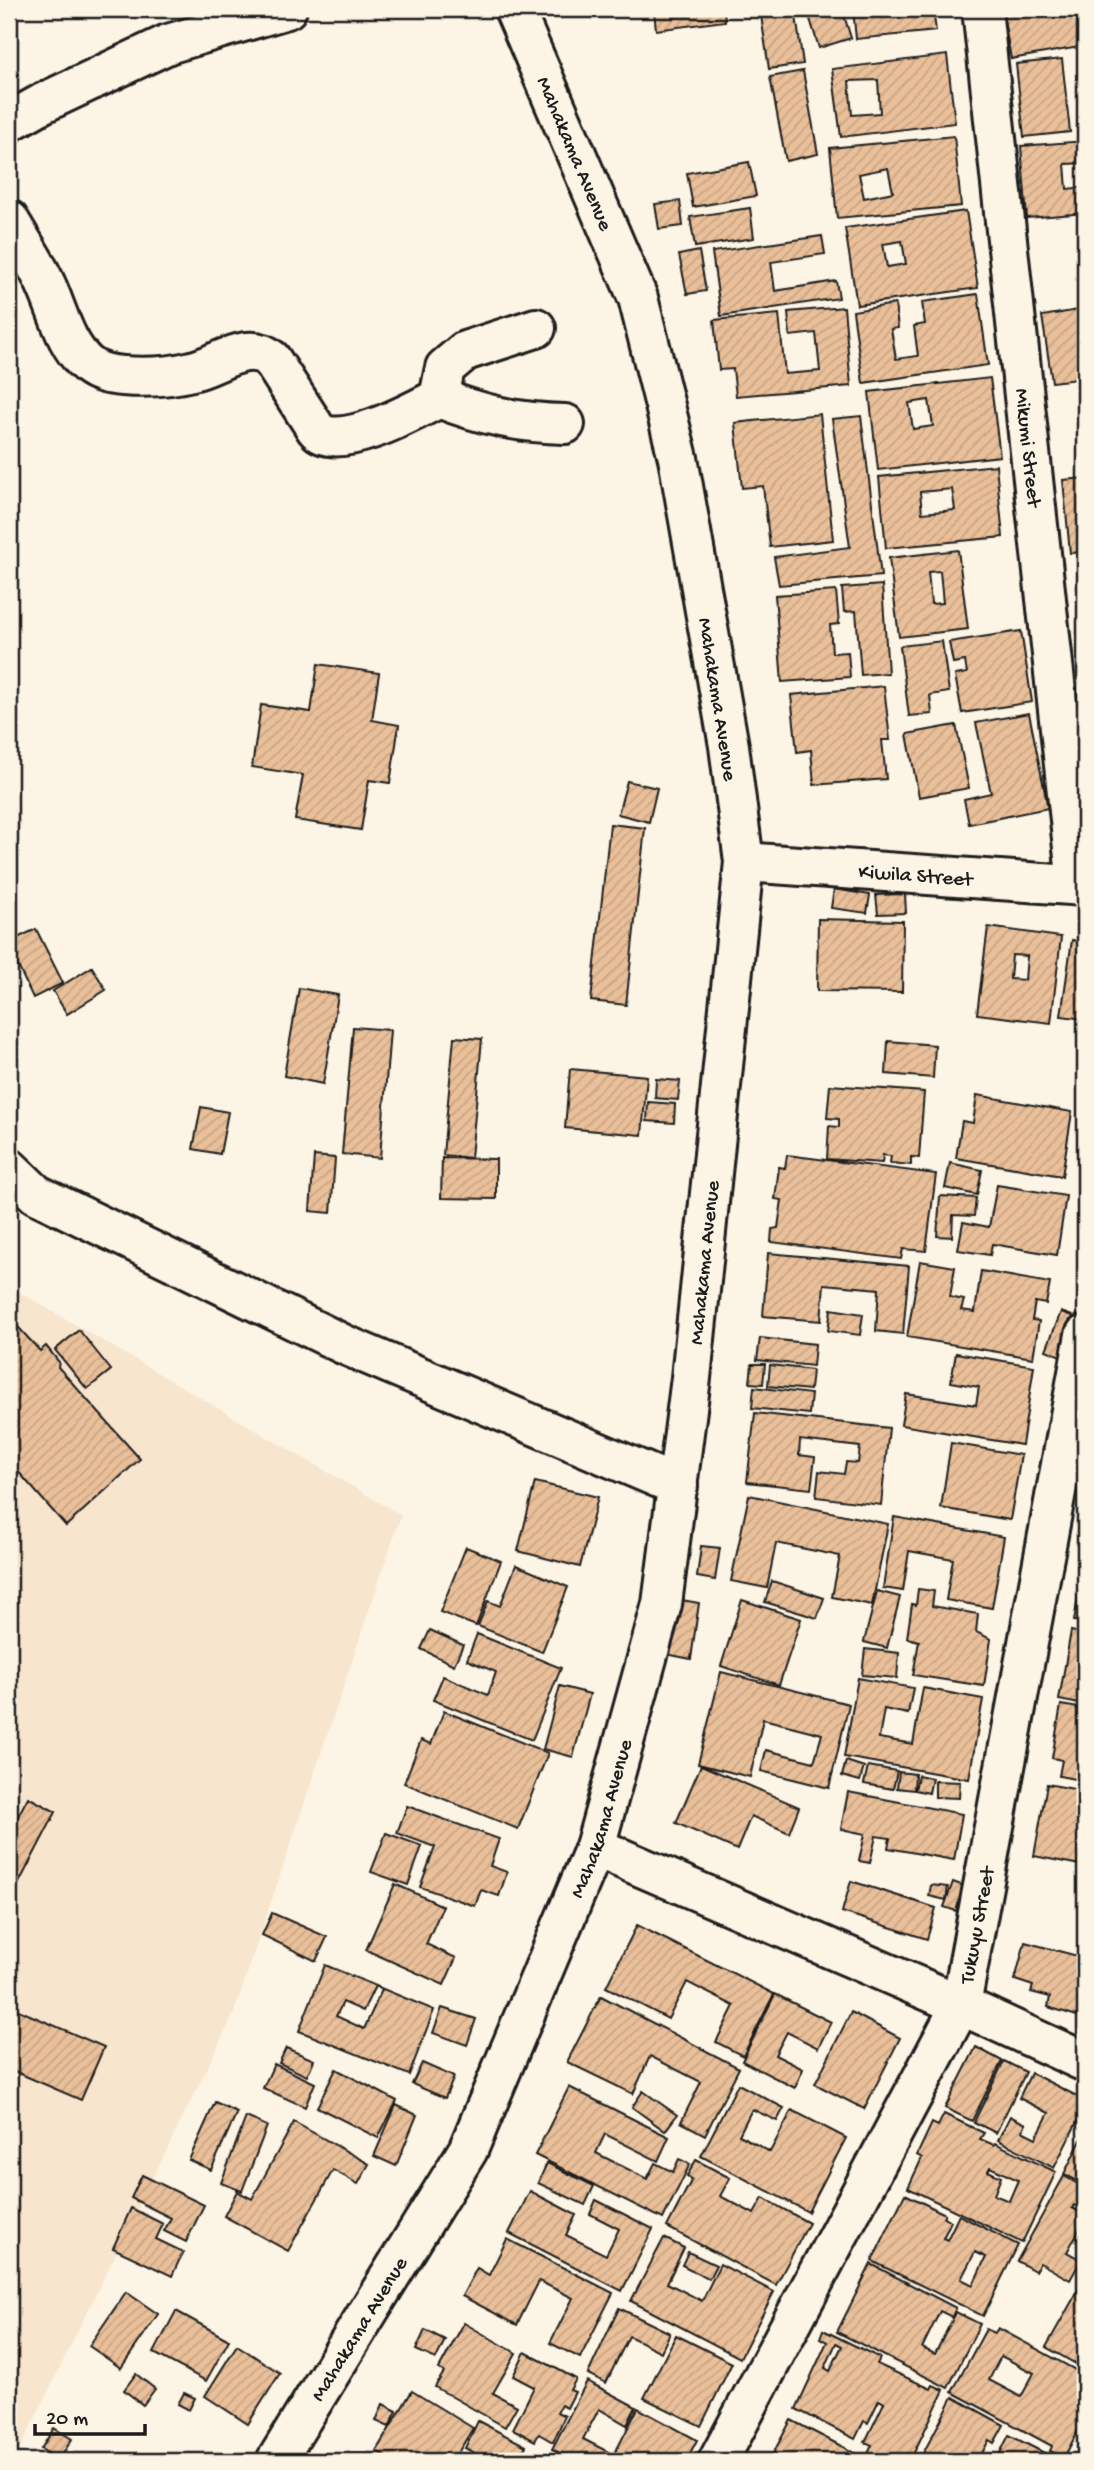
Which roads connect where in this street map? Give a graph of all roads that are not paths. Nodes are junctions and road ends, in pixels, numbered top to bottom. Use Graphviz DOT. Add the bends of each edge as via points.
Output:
graph roads {
  1 [pos="286,9"];
  2 [pos="514,9"];
  3 [pos="982,9"];
  4 [pos="9,122"];
  5 [pos="9,220"];
  6 [pos="536,328"];
  7 [pos="439,398"];
  8 [pos="565,424"];
  9 [pos="744,862"];
  10 [pos="1081,885"];
  11 [pos="9,1168"];
  12 [pos="1085,1335"];
  13 [pos="678,1486"];
  14 [pos="596,1847"];
  15 [pos="961,2005"];
  16 [pos="1085,2062"];
  17 [pos="276,2461"];
  18 [pos="718,2461"];
  1 -- 4 [label="street" via="168,44"];
  2 -- 9 [label="street, Mahakama Avenue" via="638,298 680,472 729,746"];
  3 -- 10 [label="street, Mikumi Street"];
  5 -- 7 [label="street" via="47,285 71,342 99,372 150,378 194,371 233,355 263,352 326,437 397,420"];
  6 -- 7 [label="street" via="465,351 445,368"];
  7 -- 8 [label="street" via="476,413 527,423"];
  9 -- 10 [label="street, Kiwila Street"];
  9 -- 13 [label="street, Mahakama Avenue"];
  11 -- 13 [label="street" via="36,1194 345,1345"];
  12 -- 15 [label="street, Tukuyu Street"];
  13 -- 14 [label="street, Mahakama Avenue" via="662,1604"];
  14 -- 15 [label="street"];
  14 -- 17 [label="street, Mahakama Avenue" via="468,2150"];
  15 -- 16 [label="street"];
  15 -- 18 [label="street, Tukuyu Street"];
}
